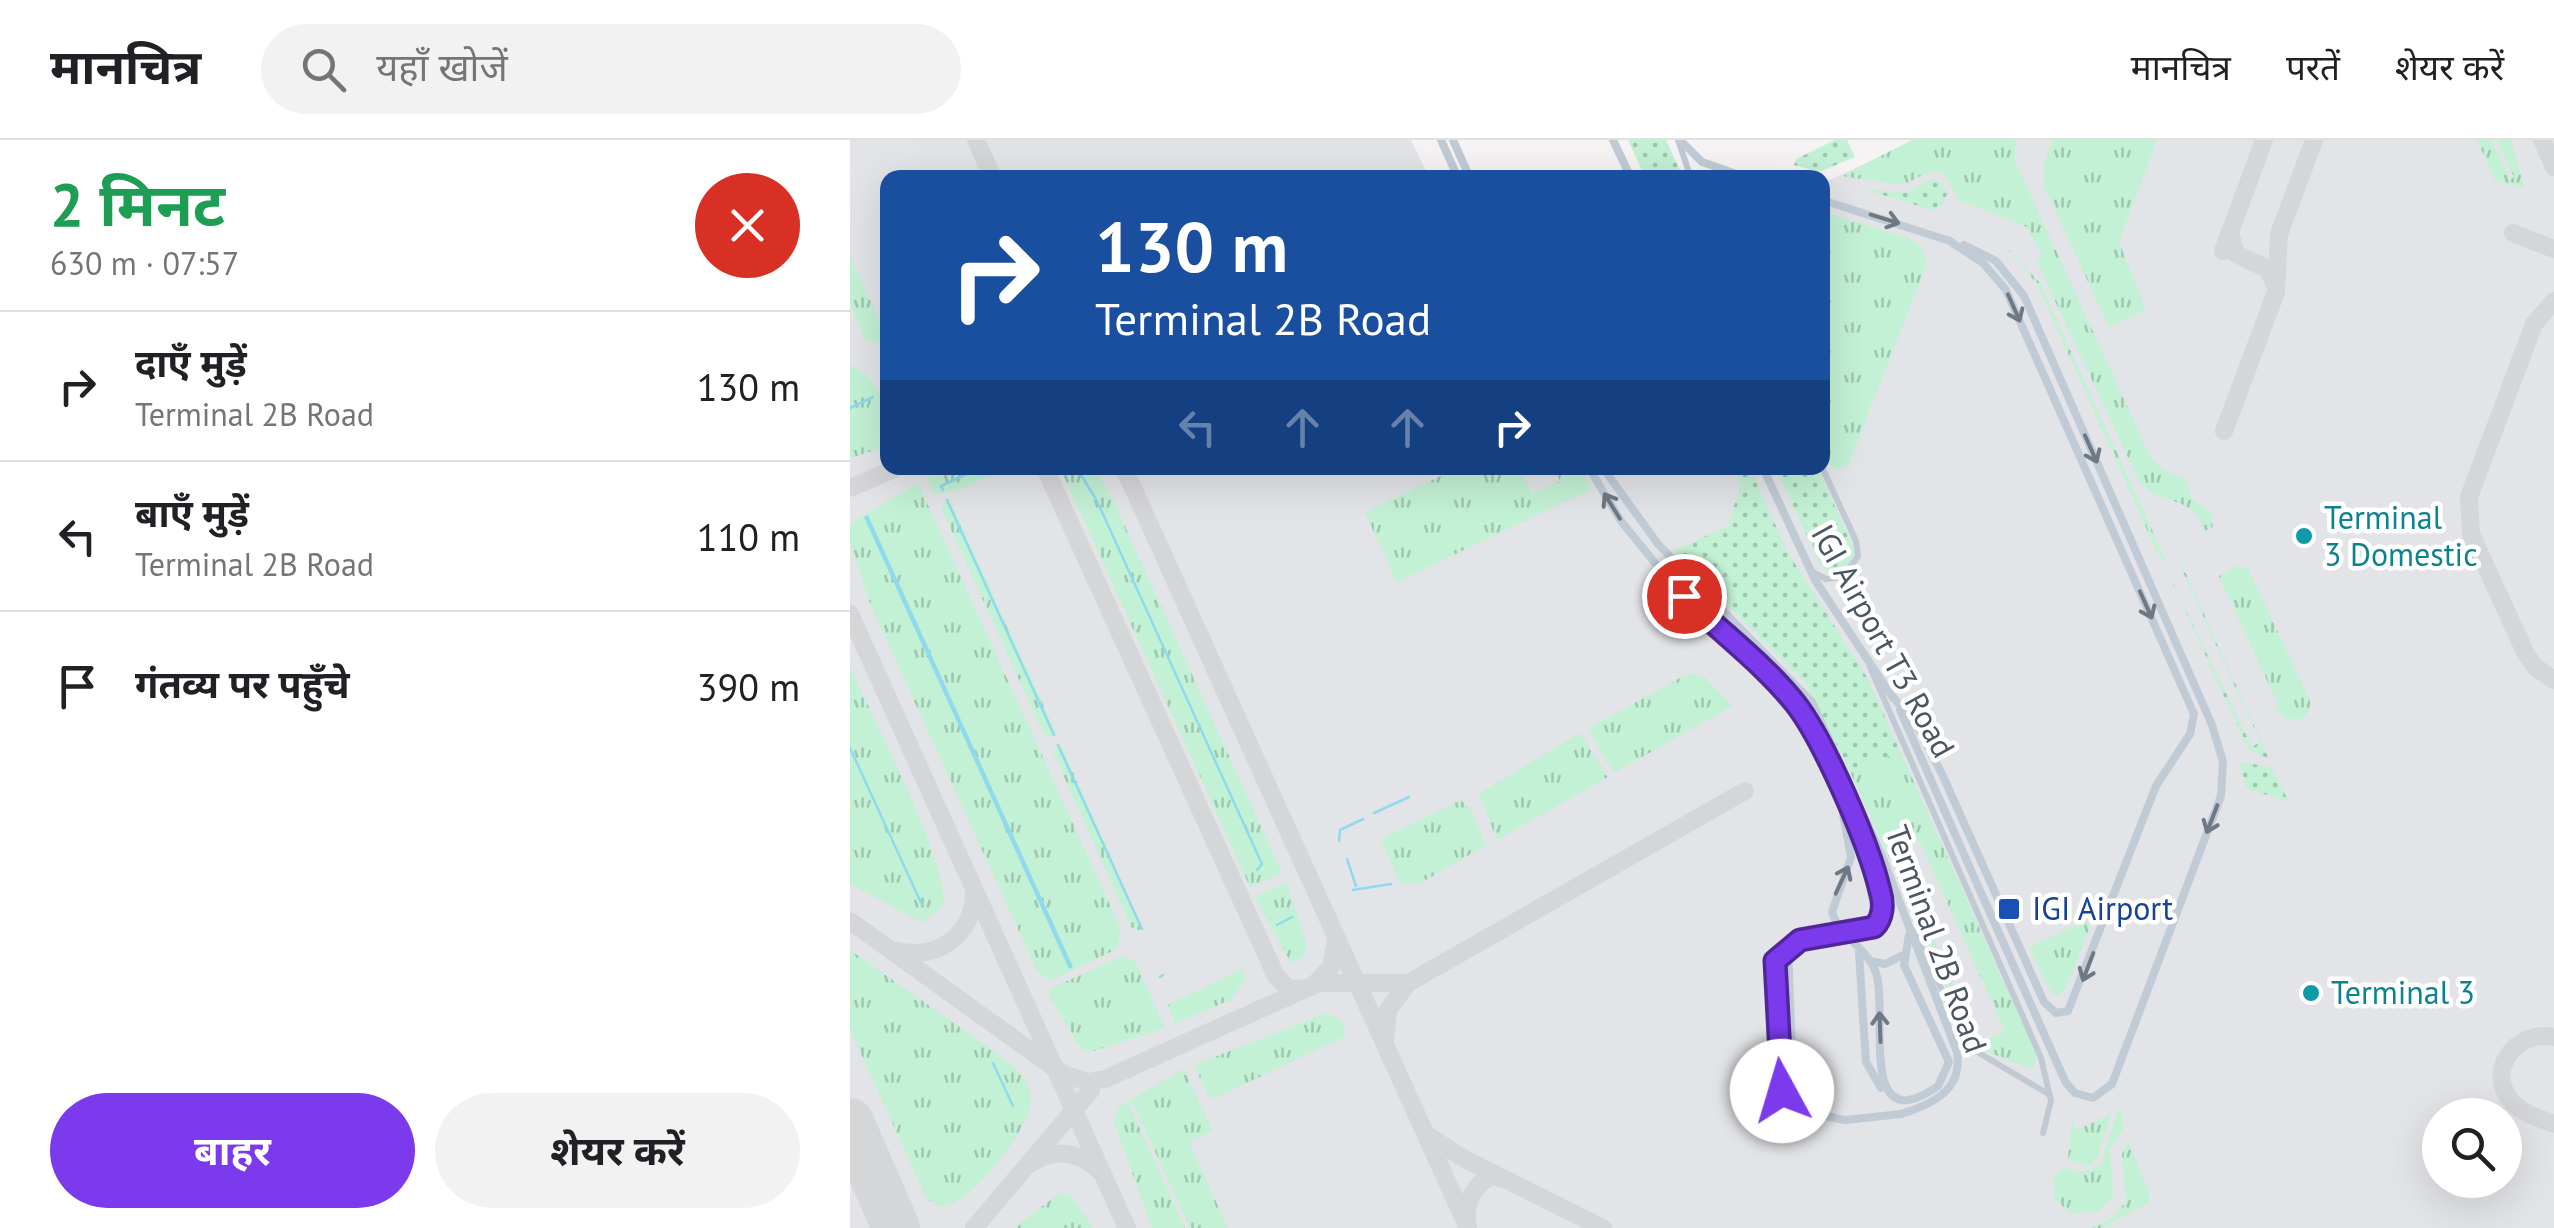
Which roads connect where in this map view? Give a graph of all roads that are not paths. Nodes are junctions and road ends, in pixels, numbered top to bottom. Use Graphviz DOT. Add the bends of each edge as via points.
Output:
graph roads {
  1 [pos="1441,140"];
  2 [pos="1453,140"];
  3 [pos="1613,140"];
  4 [pos="1679,140"];
  5 [pos="1454,170"];
  6 [pos="1466,170"];
  7 [pos="1626,170"];
  8 [pos="1688,170"];
  9 [pos="1725,170"];
  10 [pos="1830,203"];
  11 [pos="1948,240"];
  12 [pos="1593,475"];
  13 [pos="1608,475"];
  14 [pos="1766,475"];
  15 [pos="1826,475"];
  16 [pos="1807,564"];
  17 [pos="1691,580"];
  18 [pos="1684,596"];
  19 [pos="1868,662"];
  20 [pos="1893,697"];
  21 [pos="1838,787"];
  22 [pos="1909,922"];
  23 [pos="1791,945"];
  24 [pos="1855,947"];
  25 [pos="1905,951"];
  26 [pos="1870,960"];
  27 [pos="2041,1058"];
  28 [pos="2028,1078"];
  29 [pos="2050,1096"];
  30 [pos="1892,1098"];
  31 [pos="1815,1114"];
  32 [pos="2043,1133"];
  1 -- 5 [label="main road"];
  2 -- 6 [label="main road"];
  3 -- 7 [label="main road"];
  4 -- 8 [label="street"];
  4 -- 9 [label="main road" via="1702,162"];
  10 -- 11 [label="main road, one-way"];
  11 -- 20 [label="main road, one-way" via="1982,262 2006,290 2194,714 2190,734 2160,776 2068,1011 2056,1013 2044,1002 1936,761"];
  11 -- 20 [label="main road, IGI Airport T3 Road, one-way, bridge" via="1988,255 2009,274 2224,762 2221,796 2103,1095 2087,1098 2066,1083"];
  18 -- 12 [label="main road, Terminal 2B Road, one-way" via="1621,521"];
  13 -- 17 [label="main road, Terminal 2B Road"];
  14 -- 16 [label="main road, IGI Airport T3 Road"];
  15 -- 16 [label="street" via="1858,556 1850,572 1835,580"];
  16 -- 19 [label="main road, IGI Airport T3 Road"];
  17 -- 18 [label="main road" via="1693,588"];
  17 -- 22 [label="main road, Terminal 2B Road" via="1812,702"];
  18 -- 21 [label="main road, Terminal 2B Road" via="1792,699"];
  19 -- 20 [label="main road, IGI Airport T3 Road"];
  19 -- 27 [label="street"];
  21 -- 23 [label="main road, Terminal 2B Road, bridge" via="1882,902 1881,919 1874,927"];
  24 -- 21 [label="main road, one-way" via="1832,912 1851,857"];
  22 -- 25 [label="main road"];
  22 -- 28 [label="street" via="1968,1047"];
  22 -- 31 [label="main road, Terminal 2B Road, bridge" via="1959,1064 1955,1082 1945,1094 1901,1114 1864,1120"];
  23 -- 31 [label="main road, bridge" via="1793,1080 1802,1104"];
  23 -- 31 [label="main road, bridge" via="1774,965 1779,1080 1789,1099"];
  24 -- 26 [label="main road"];
  24 -- 30 [label="main road" via="1862,961 1867,1068"];
  25 -- 26 [label="main road" via="1892,962"];
  25 -- 30 [label="main road" via="1906,970 1949,1068 1934,1090 1909,1100"];
  30 -- 26 [label="main road, one-way" via="1882,1082 1878,980"];
  27 -- 28 [label="street" via="2039,1073"];
  27 -- 29 [label="street"];
  28 -- 29 [label="street"];
  29 -- 32 [label="street"];
}
